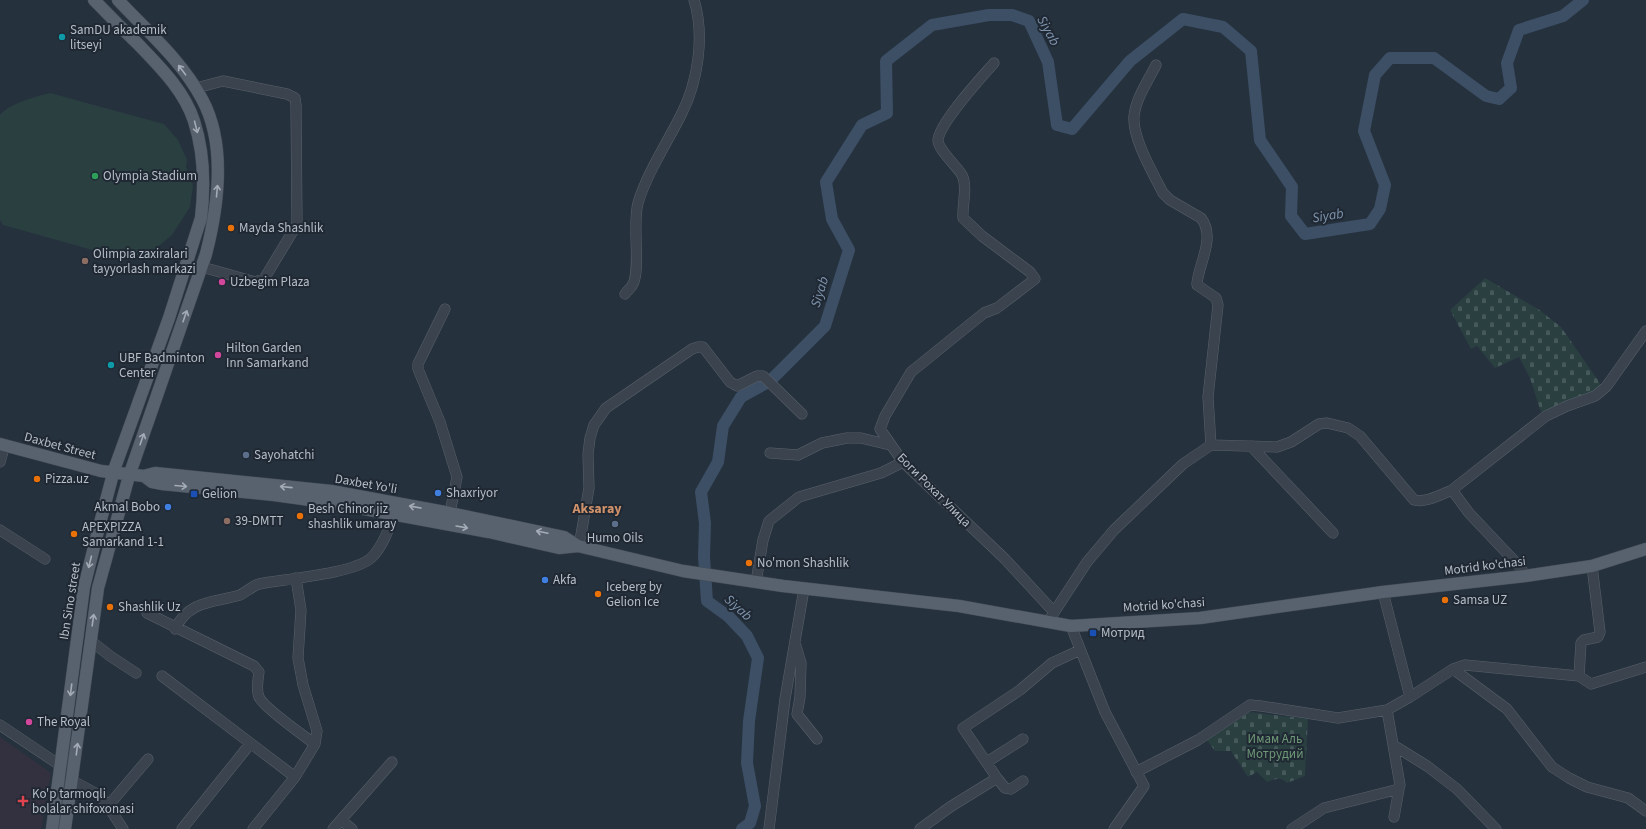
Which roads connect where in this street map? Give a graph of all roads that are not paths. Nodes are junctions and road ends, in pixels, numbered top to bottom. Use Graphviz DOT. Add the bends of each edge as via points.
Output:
graph roads {
  1 [pos="94,0"];
  2 [pos="118,0"];
  3 [pos="694,0"];
  4 [pos="994,63"];
  5 [pos="1156,65"];
  6 [pos="196,88"];
  7 [pos="202,267"];
  8 [pos="625,294"];
  9 [pos="445,309"];
  10 [pos="1646,331"];
  11 [pos="802,414"];
  12 [pos="890,444"];
  13 [pos="2,445"];
  14 [pos="1211,445"];
  15 [pos="1251,446"];
  16 [pos="770,453"];
  17 [pos="0,462"];
  18 [pos="904,462"];
  19 [pos="113,474"];
  20 [pos="129,476"];
  21 [pos="144,476"];
  22 [pos="1452,490"];
  23 [pos="450,513"];
  24 [pos="394,515"];
  25 [pos="0,530"];
  26 [pos="1333,533"];
  27 [pos="578,546"];
  28 [pos="1646,549"];
  29 [pos="45,559"];
  30 [pos="1592,566"];
  31 [pos="683,571"];
  32 [pos="1525,576"];
  33 [pos="296,578"];
  34 [pos="756,582"];
  35 [pos="804,589"];
  36 [pos="1383,592"];
  37 [pos="147,613"];
  38 [pos="1051,617"];
  39 [pos="1071,626"];
  40 [pos="175,628"];
  41 [pos="91,641"];
  42 [pos="794,642"];
  43 [pos="1080,650"];
  44 [pos="1646,667"];
  45 [pos="1453,669"];
  46 [pos="136,674"];
  47 [pos="162,676"];
  48 [pos="1579,676"];
  49 [pos="1410,697"];
  50 [pos="1387,710"];
  51 [pos="0,725"];
  52 [pos="817,739"];
  53 [pos="1023,739"];
  54 [pos="250,744"];
  55 [pos="315,744"];
  56 [pos="1393,745"];
  57 [pos="148,759"];
  58 [pos="392,762"];
  59 [pos="987,762"];
  60 [pos="61,766"];
  61 [pos="1136,772"];
  62 [pos="295,777"];
  63 [pos="997,778"];
  64 [pos="71,780"];
  65 [pos="1023,781"];
  66 [pos="1399,789"];
  67 [pos="108,806"];
  68 [pos="1646,811"];
  69 [pos="1394,817"];
  70 [pos="341,820"];
  71 [pos="52,829"];
  72 [pos="65,829"];
  73 [pos="123,829"];
  74 [pos="182,829"];
  75 [pos="253,829"];
  76 [pos="334,829"];
  77 [pos="352,829"];
  78 [pos="769,829"];
  79 [pos="920,829"];
  80 [pos="1114,829"];
  81 [pos="1292,829"];
  82 [pos="1496,829"];
  1 -- 19 [label="main road, Ibn Sino street, one-way" via="164,71 182,96 194,121 201,150 204,184 201,218 169,318"];
  6 -- 2 [label="main road, Ibn Sino street, one-way" via="175,60"];
  3 -- 8 [label="street" via="700,29 694,77 688,100 638,204 635,277"];
  4 -- 12 [label="street, Боги Рохат Улица" via="957,106 938,140 964,182 963,218 982,236 1030,272 1035,279 997,308 984,313 911,372 880,429"];
  5 -- 14 [label="street" via="1141,93 1134,116 1135,134 1163,193 1205,222 1207,246 1197,285 1216,298 1218,305 1208,396"];
  7 -- 6 [label="main road, Ibn Sino street, one-way" via="215,220 218,184 217,155 209,116"];
  6 -- 7 [label="street" via="223,81 234,82 287,94 295,98 296,105 296,226 264,279 259,281 243,278"];
  20 -- 7 [label="main road, Ibn Sino street, one-way"];
  9 -- 23 [label="street" via="418,364 418,370 440,422 457,477"];
  10 -- 22 [label="street" via="1606,387 1595,396 1546,416"];
  11 -- 27 [label="street" via="766,380 757,376 737,386 730,382 703,348 692,349 606,408 594,425 588,454 589,488"];
  12 -- 16 [label="street" via="847,438 822,443 798,455"];
  12 -- 18 [label="street, Боги Рохат Улица"];
  13 -- 17 [label="street"];
  13 -- 19 [label="main road, Daxbet Street"];
  14 -- 15 [label="street"];
  14 -- 38 [label="street" via="1183,464 1114,530 1087,562"];
  15 -- 22 [label="street" via="1276,447 1291,442 1319,424 1327,423 1348,428 1360,436 1414,500 1420,502"];
  15 -- 26 [label="street"];
  18 -- 34 [label="street" via="881,473 799,496 769,521"];
  18 -- 38 [label="street, Боги Рохат Улица" via="1005,559"];
  19 -- 20 [label="main road, Daxbet Yo'li"];
  19 -- 60 [label="main road, Ibn Sino street, one-way" via="84,587"];
  20 -- 21 [label="main road, Daxbet Yo'li"];
  41 -- 20 [label="main road, Ibn Sino street, one-way" via="98,588"];
  23 -- 21 [label="main road, Daxbet Yo'li, one-way" via="331,491 154,473"];
  21 -- 24 [label="main road, Daxbet Yo'li, one-way" via="152,482 162,484 288,497"];
  22 -- 32 [label="street" via="1469,513 1521,568"];
  27 -- 23 [label="main road, Daxbet Yo'li, one-way" via="564,537"];
  24 -- 27 [label="main road, Daxbet Yo'li, one-way" via="559,548"];
  24 -- 33 [label="street" via="378,548 372,557 363,563 352,568"];
  25 -- 29 [label="street"];
  27 -- 31 [label="main road, Daxbet Yo'li"];
  28 -- 30 [label="main road, Motrid ko'chasi"];
  30 -- 32 [label="main road, Motrid ko'chasi"];
  30 -- 48 [label="street" via="1600,632 1598,637 1581,643"];
  31 -- 34 [label="main road, Motrid ko'chasi"];
  32 -- 36 [label="main road, Motrid ko'chasi"];
  33 -- 40 [label="street" via="258,584 242,594 200,605 186,612"];
  33 -- 55 [label="street" via="301,610 298,658 317,731"];
  34 -- 35 [label="main road, Motrid ko'chasi"];
  35 -- 38 [label="main road, Motrid ko'chasi"];
  35 -- 42 [label="street"];
  36 -- 39 [label="main road, Motrid ko'chasi" via="1200,618"];
  36 -- 49 [label="street"];
  37 -- 40 [label="street"];
  38 -- 39 [label="main road, Motrid ko'chasi"];
  39 -- 43 [label="street"];
  40 -- 55 [label="street" via="254,666 259,672 259,699"];
  41 -- 46 [label="street"];
  64 -- 41 [label="main road, Ibn Sino street, one-way"];
  42 -- 52 [label="street" via="801,663 798,714"];
  42 -- 78 [label="street"];
  43 -- 59 [label="street" via="1052,663 1020,690 963,728"];
  43 -- 61 [label="street" via="1105,712"];
  44 -- 48 [label="street" via="1591,684"];
  45 -- 48 [label="street" via="1465,665"];
  45 -- 49 [label="street"];
  45 -- 68 [label="street" via="1507,709 1552,767 1587,787 1628,798"];
  47 -- 54 [label="street"];
  49 -- 50 [label="street"];
  50 -- 56 [label="street"];
  50 -- 61 [label="street" via="1338,718 1250,706 1198,740"];
  51 -- 60 [label="street"];
  53 -- 59 [label="street"];
  54 -- 62 [label="street"];
  54 -- 74 [label="street"];
  55 -- 62 [label="street"];
  56 -- 66 [label="street"];
  56 -- 82 [label="street" via="1457,789"];
  57 -- 67 [label="street"];
  58 -- 70 [label="street"];
  59 -- 63 [label="street"];
  60 -- 64 [label="street"];
  60 -- 71 [label="main road, Ibn Sino street"];
  61 -- 80 [label="street" via="1144,786"];
  62 -- 75 [label="street"];
  63 -- 65 [label="street" via="1005,788 1011,789"];
  63 -- 79 [label="street"];
  64 -- 67 [label="street" via="99,795"];
  64 -- 72 [label="main road, Ibn Sino street"];
  66 -- 69 [label="street"];
  66 -- 81 [label="street" via="1324,808"];
  67 -- 73 [label="street"];
  70 -- 76 [label="street"];
  70 -- 77 [label="street"];
}
